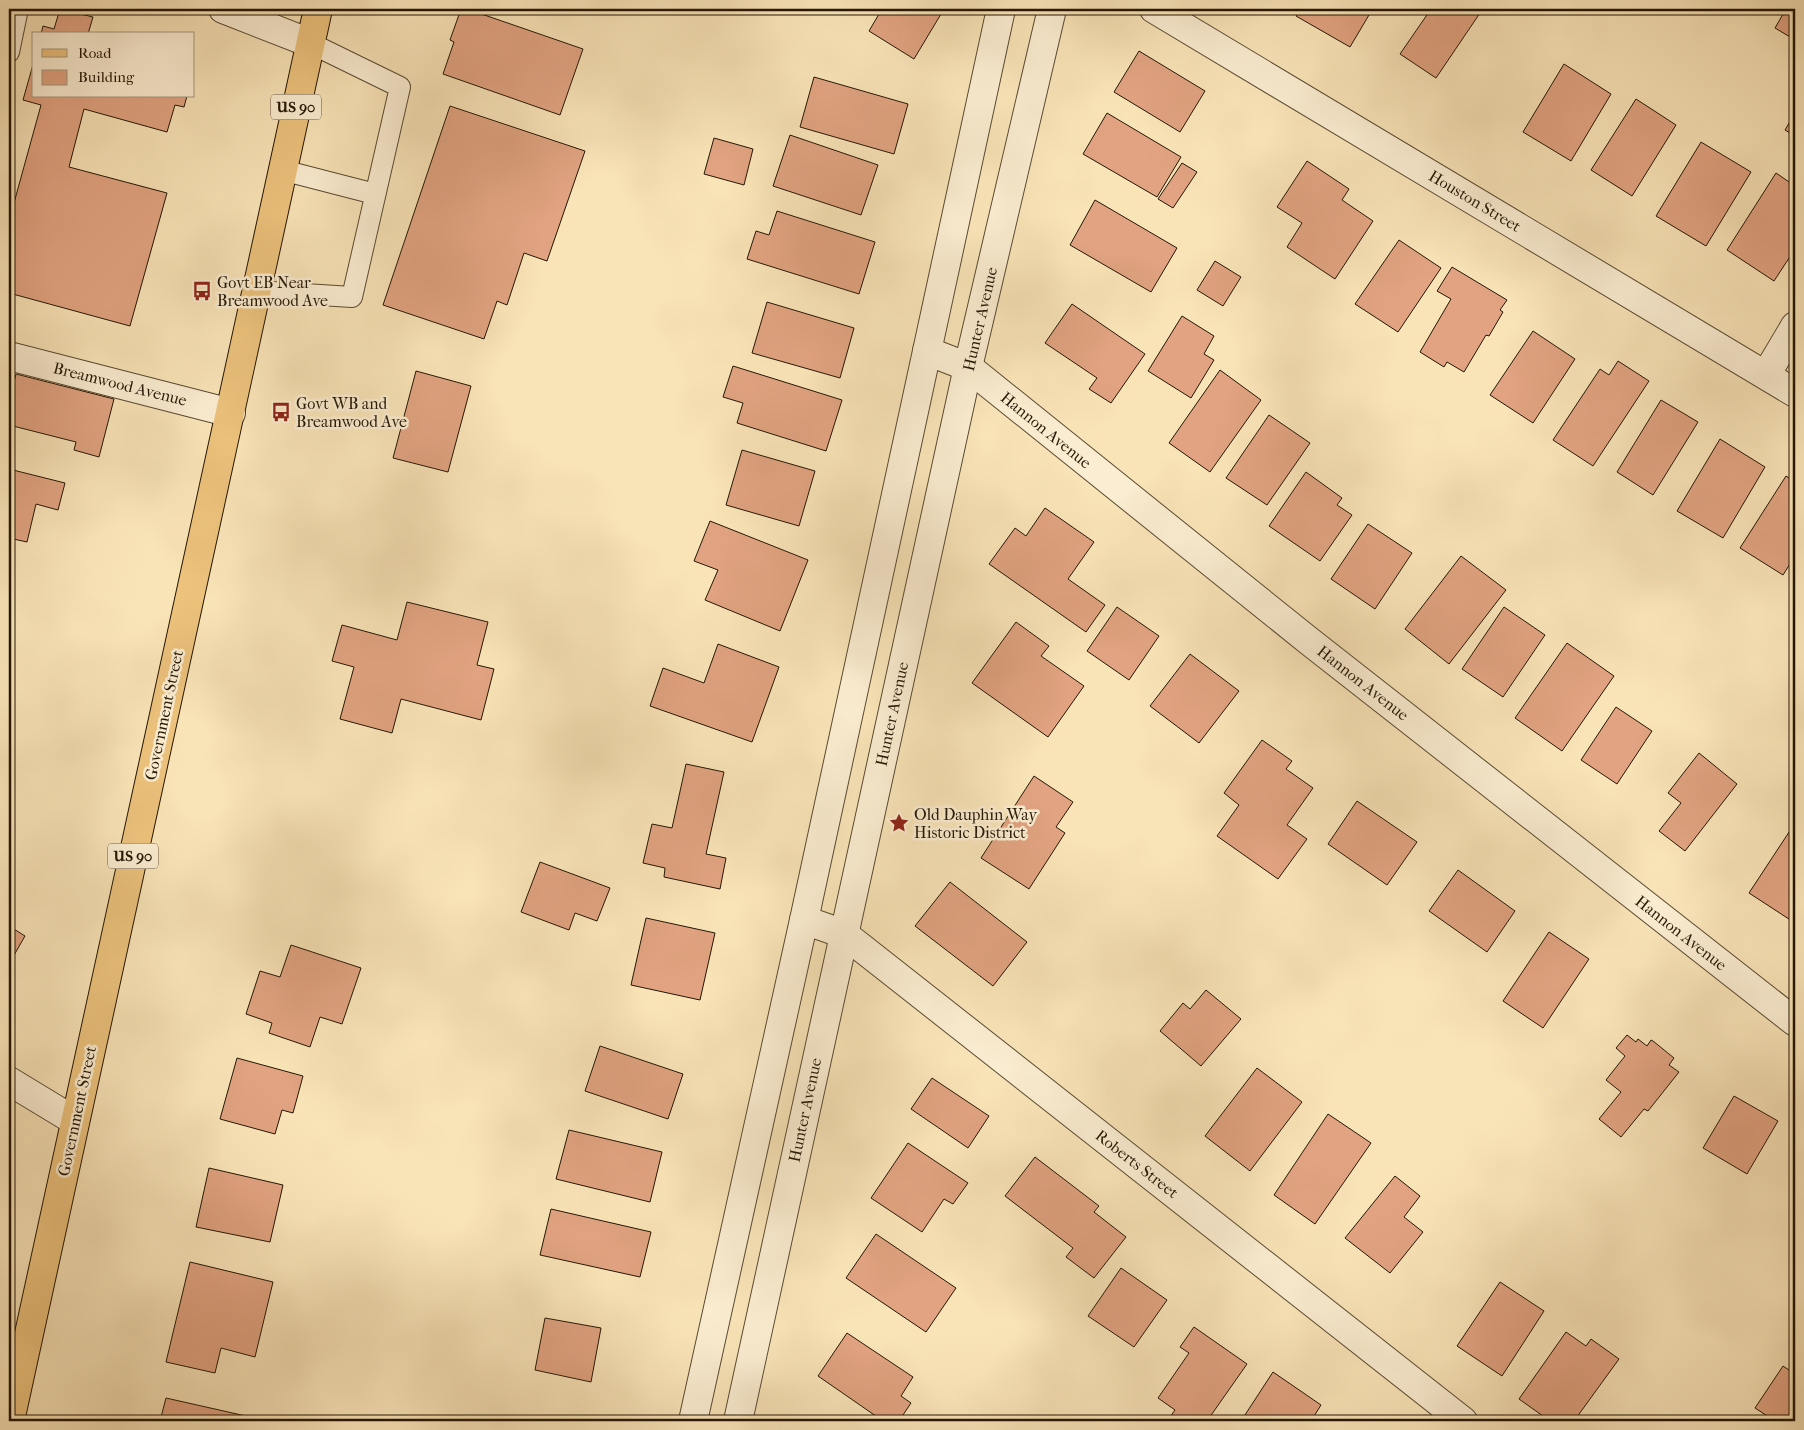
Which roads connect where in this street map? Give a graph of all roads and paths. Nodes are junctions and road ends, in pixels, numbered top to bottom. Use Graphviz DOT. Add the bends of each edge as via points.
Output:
graph roads {
  1 [pos="18,9"];
  2 [pos="223,9"];
  3 [pos="318,9"];
  4 [pos="1001,9"];
  5 [pos="1052,9"];
  6 [pos="1154,9"];
  7 [pos="310,43"];
  8 [pos="9,52"];
  9 [pos="282,170"];
  10 [pos="376,194"];
  11 [pos="257,291"];
  12 [pos="1795,326"];
  13 [pos="927,351"];
  14 [pos="9,356"];
  15 [pos="968,367"];
  16 [pos="1766,375"];
  17 [pos="1795,393"];
  18 [pos="231,413"];
  19 [pos="804,920"];
  20 [pos="844,934"];
  21 [pos="1795,1022"];
  22 [pos="9,1081"];
  23 [pos="75,1121"];
  24 [pos="10,1421"];
  25 [pos="693,1421"];
  26 [pos="738,1421"];
  27 [pos="1463,1421"];
  1 -- 8 [label="lane"];
  2 -- 7 [label="street"];
  3 -- 7 [label="main road, Government Street / US 90"];
  4 -- 13 [label="street"];
  5 -- 15 [label="street, Hunter Avenue"];
  6 -- 16 [label="street, Houston Street"];
  7 -- 9 [label="main road, Government Street / US 90"];
  7 -- 10 [label="lane" via="400,87"];
  9 -- 10 [label="lane"];
  9 -- 11 [label="main road, Government Street / US 90"];
  10 -- 11 [label="lane" via="352,297"];
  11 -- 18 [label="main road, Government Street / US 90"];
  12 -- 16 [label="street"];
  13 -- 15 [label="street, Hannon Avenue"];
  13 -- 19 [label="street"];
  14 -- 18 [label="street, Breamwood Avenue"];
  15 -- 20 [label="street, Hunter Avenue"];
  15 -- 21 [label="street, Hannon Avenue" via="1302,635"];
  16 -- 17 [label="street, Houston Street"];
  18 -- 23 [label="main road, Government Street / US 90"];
  19 -- 20 [label="street, Roberts Street"];
  19 -- 25 [label="street"];
  20 -- 26 [label="street, Hunter Avenue"];
  20 -- 27 [label="street, Roberts Street"];
  22 -- 23 [label="street"];
  23 -- 24 [label="main road, Government Street / US 90"];
}
